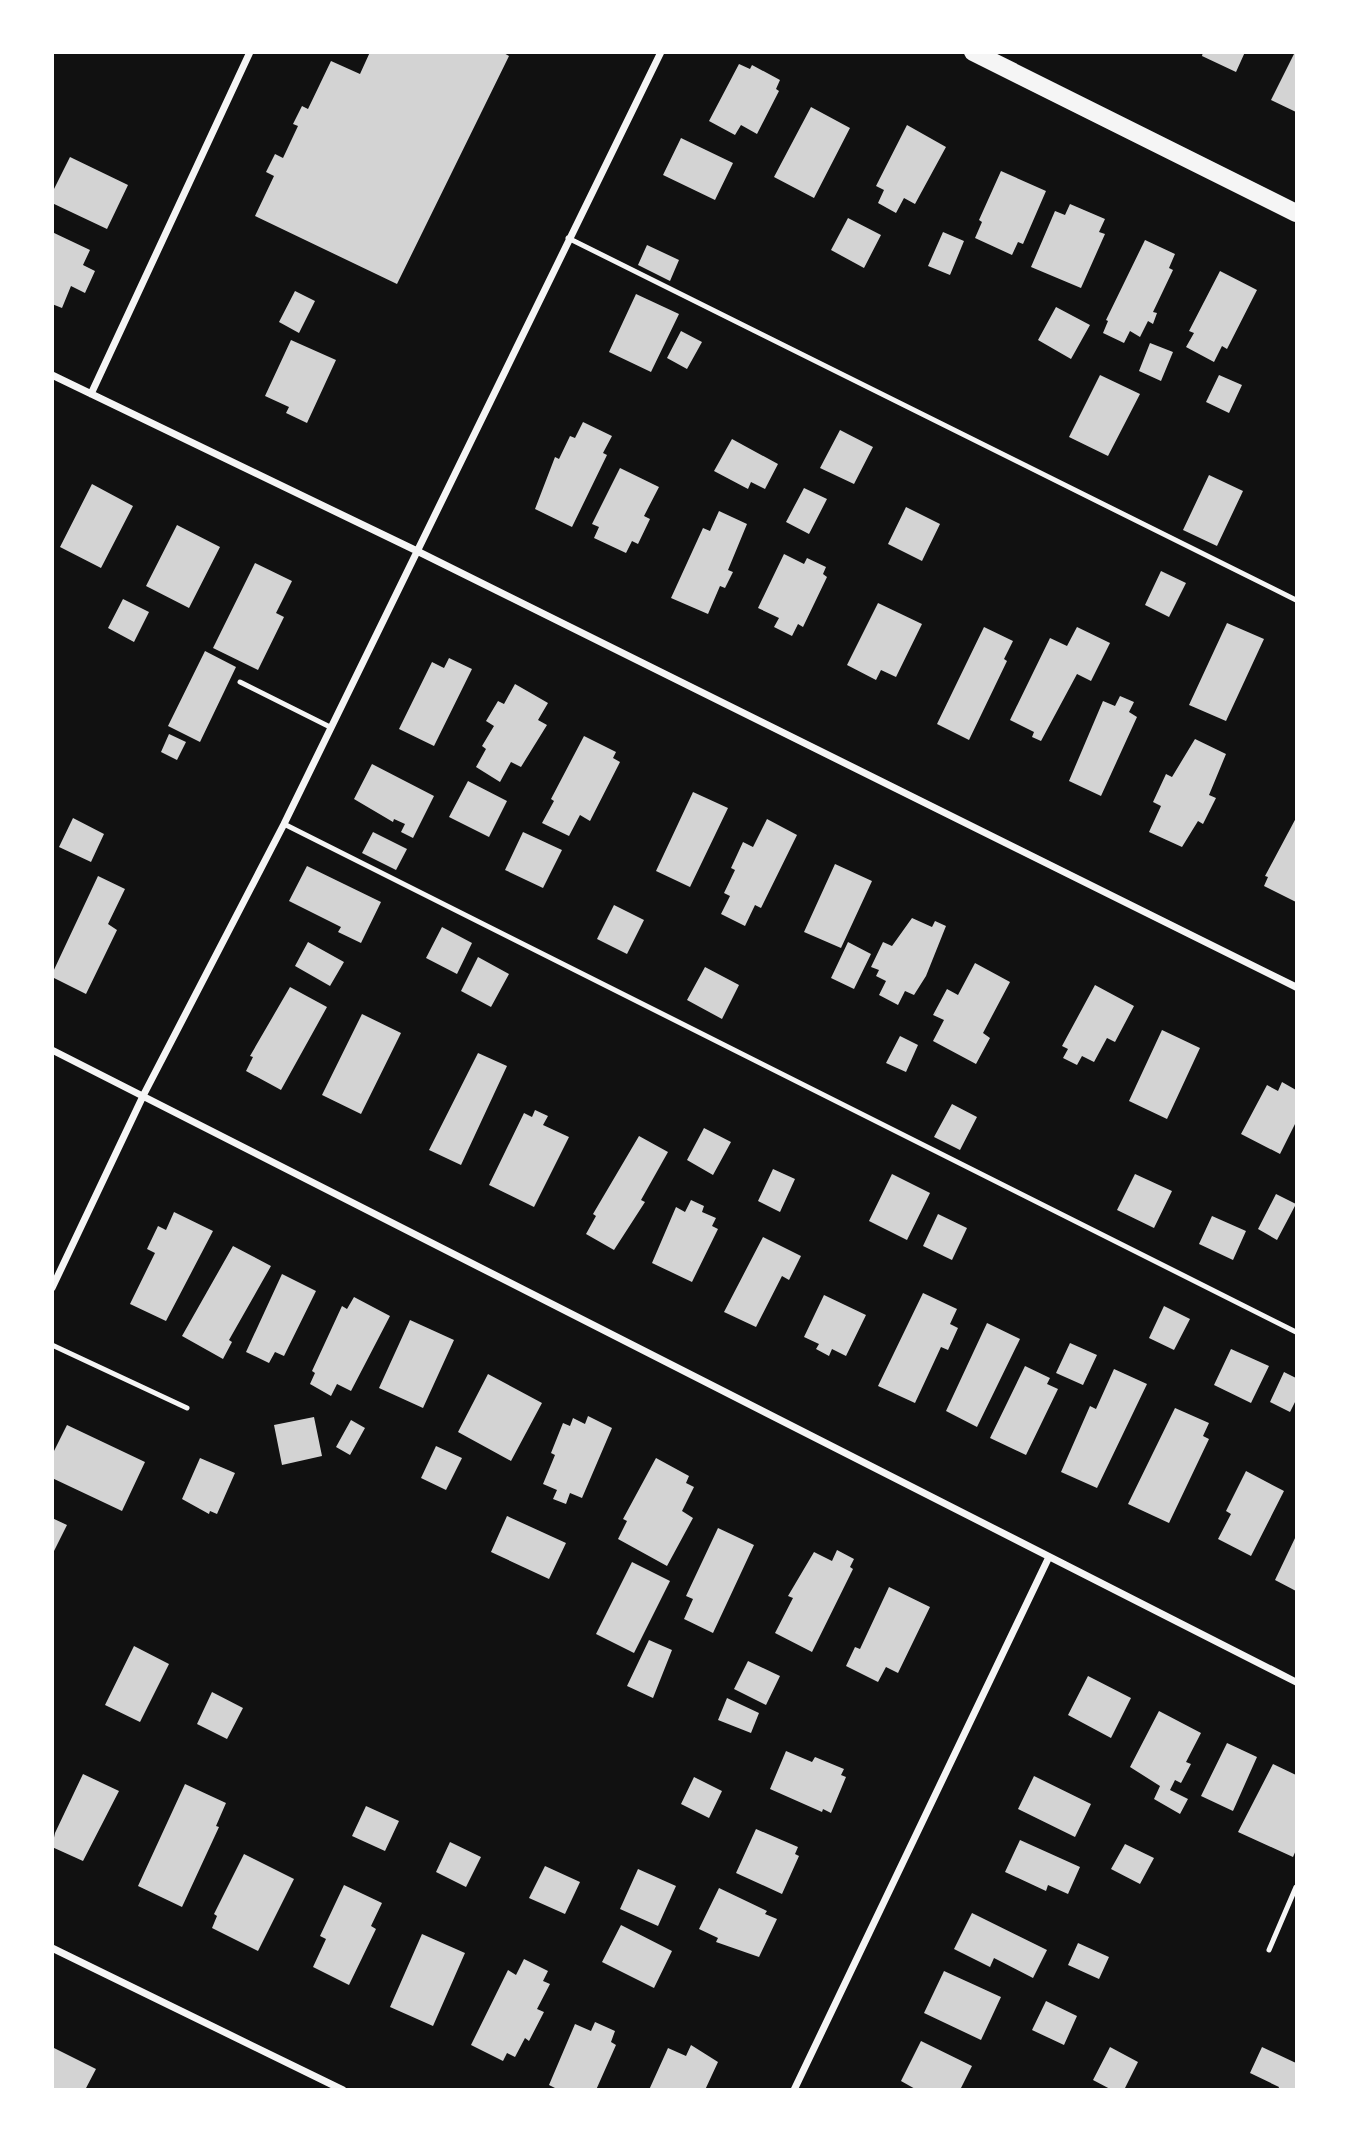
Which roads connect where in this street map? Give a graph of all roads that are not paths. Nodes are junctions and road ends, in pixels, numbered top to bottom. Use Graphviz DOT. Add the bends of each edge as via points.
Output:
graph roads {
  1 [pos="250,52"];
  2 [pos="661,52"];
  3 [pos="974,52"];
  4 [pos="1297,213"];
  5 [pos="568,238"];
  6 [pos="52,375"];
  7 [pos="91,394"];
  8 [pos="415,550"];
  9 [pos="1297,600"];
  10 [pos="240,682"];
  11 [pos="330,727"];
  12 [pos="284,824"];
  13 [pos="1297,987"];
  14 [pos="52,1050"];
  15 [pos="144,1094"];
  16 [pos="52,1288"];
  17 [pos="1297,1332"];
  18 [pos="52,1345"];
  19 [pos="187,1408"];
  20 [pos="1048,1559"];
  21 [pos="1297,1682"];
  22 [pos="1297,1887"];
  23 [pos="52,1948"];
  24 [pos="1269,1950"];
  25 [pos="343,2090"];
  26 [pos="794,2090"];
  1 -- 7 [label="street"];
  2 -- 5 [label="street"];
  3 -- 4 [label="main road"];
  5 -- 8 [label="street"];
  5 -- 9 [label="lane"];
  6 -- 7 [label="street"];
  7 -- 8 [label="street"];
  8 -- 11 [label="street"];
  8 -- 13 [label="street"];
  10 -- 11 [label="lane"];
  11 -- 12 [label="street"];
  12 -- 15 [label="street"];
  12 -- 17 [label="lane"];
  14 -- 15 [label="street"];
  15 -- 16 [label="street"];
  15 -- 20 [label="street"];
  18 -- 19 [label="lane"];
  20 -- 21 [label="street"];
  20 -- 26 [label="street"];
  22 -- 24 [label="lane"];
  23 -- 25 [label="street"];
}
